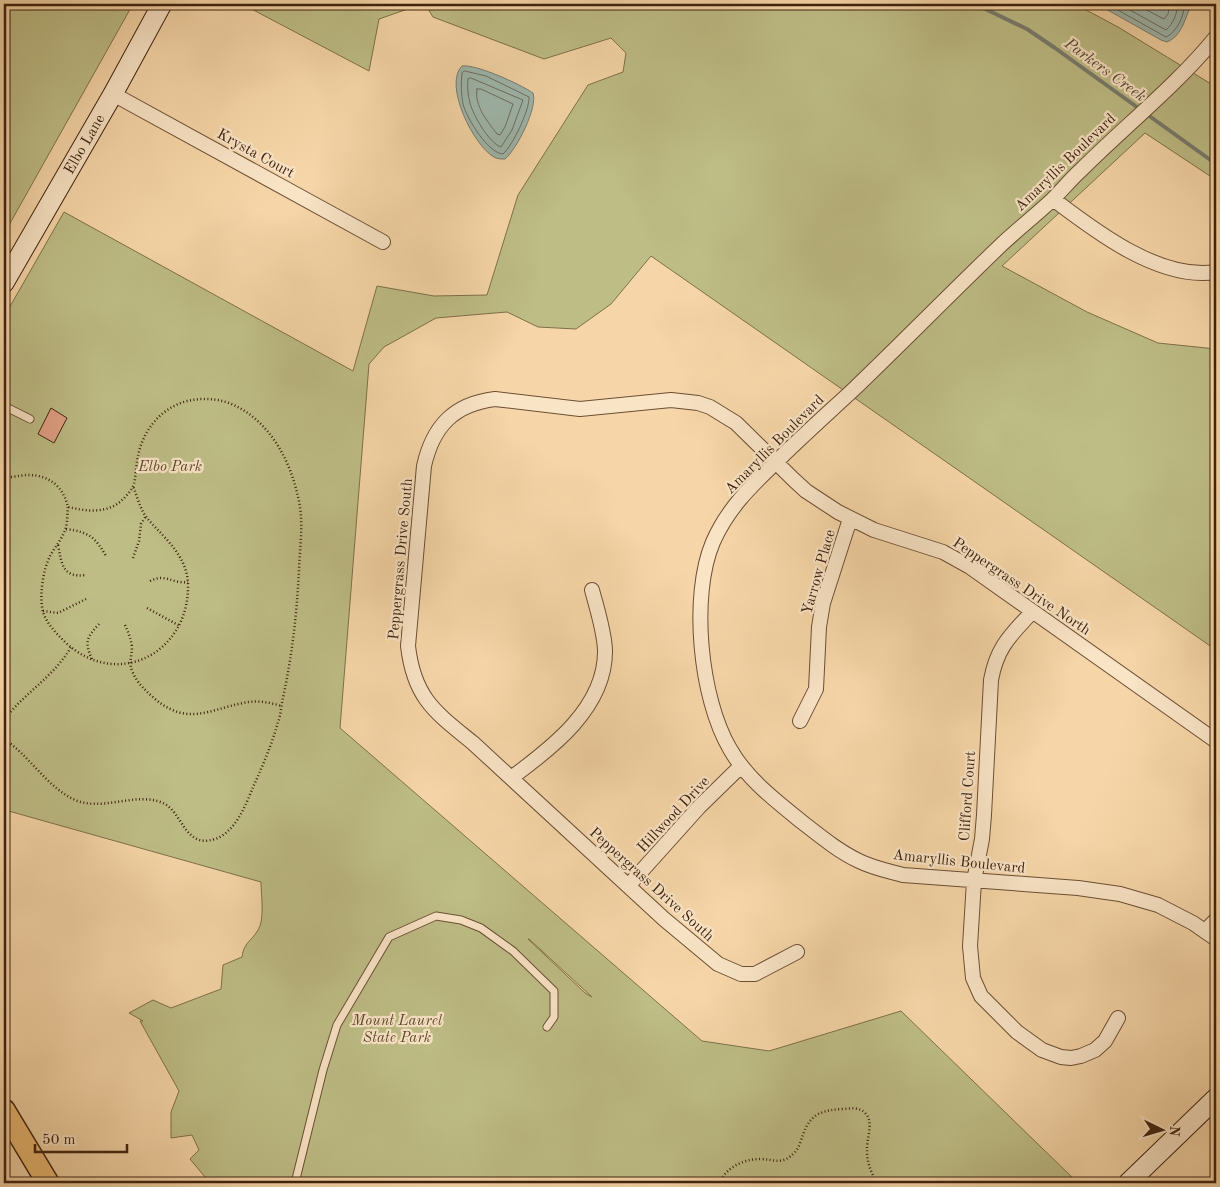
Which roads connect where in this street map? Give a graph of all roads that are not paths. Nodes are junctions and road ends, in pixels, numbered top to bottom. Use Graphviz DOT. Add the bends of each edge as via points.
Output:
graph roads {
  1 [pos="162,4"];
  2 [pos="1216,37"];
  3 [pos="113,94"];
  4 [pos="1053,198"];
  5 [pos="383,242"];
  6 [pos="1216,272"];
  7 [pos="4,283"];
  8 [pos="4,406"];
  9 [pos="30,419"];
  10 [pos="776,462"];
  11 [pos="850,519"];
  12 [pos="592,590"];
  13 [pos="1032,612"];
  14 [pos="800,721"];
  15 [pos="1216,741"];
  16 [pos="741,766"];
  17 [pos="511,778"];
  18 [pos="974,881"];
  19 [pos="629,885"];
  20 [pos="1216,920"];
  21 [pos="1211,935"];
  22 [pos="797,952"];
  23 [pos="1118,1018"];
  24 [pos="547,1027"];
  25 [pos="1216,1098"];
  26 [pos="4,1110"];
  27 [pos="48,1183"];
  28 [pos="296,1183"];
  29 [pos="1128,1183"];
  1 -- 3 [label="street, Elbo Lane"];
  2 -- 4 [label="street, Amaryllis Boulevard" via="1160,97"];
  3 -- 5 [label="street, Krysta Court"];
  3 -- 7 [label="street, Elbo Lane"];
  4 -- 6 [label="street" via="1101,234 1155,262 1192,273"];
  4 -- 10 [label="street, Amaryllis Boulevard"];
  8 -- 9 [label="lane"];
  10 -- 11 [label="street, Peppergrass Drive North" via="806,491"];
  10 -- 16 [label="street, Amaryllis Boulevard" via="729,511 712,544 700,596 701,631 712,705 725,741"];
  10 -- 17 [label="street, Peppergrass Drive South" via="752,436 728,417 710,407 685,401 658,400 580,409 495,399 476,402 458,411 438,429 424,466 408,632 412,673 431,707"];
  11 -- 13 [label="street, Peppergrass Drive North" via="943,552 970,567"];
  11 -- 14 [label="street, Yarrow Place" via="823,603 816,689"];
  12 -- 17 [label="street" via="605,652 597,689 584,711 549,750"];
  13 -- 15 [label="street, Peppergrass Drive North"];
  13 -- 18 [label="street, Clifford Court" via="1004,644 993,670 983,823"];
  16 -- 18 [label="street, Amaryllis Boulevard" via="776,801 824,840 861,862 903,875"];
  16 -- 19 [label="street, Hillwood Drive"];
  17 -- 19 [label="street, Peppergrass Drive South"];
  18 -- 21 [label="street, Amaryllis Boulevard" via="1120,894 1158,905"];
  18 -- 23 [label="street, Clifford Court" via="970,946 973,978 982,996 1002,1019 1042,1050 1071,1058 1095,1050 1105,1041"];
  19 -- 22 [label="street, Peppergrass Drive South" via="664,919 730,970 755,974"];
  20 -- 21 [label="street"];
  24 -- 28 [label="lane" via="554,1017 554,991 513,951 481,928 461,920 436,916 389,937 337,1025"];
  25 -- 29 [label="street"];
  26 -- 27 [label="main road"];
}
